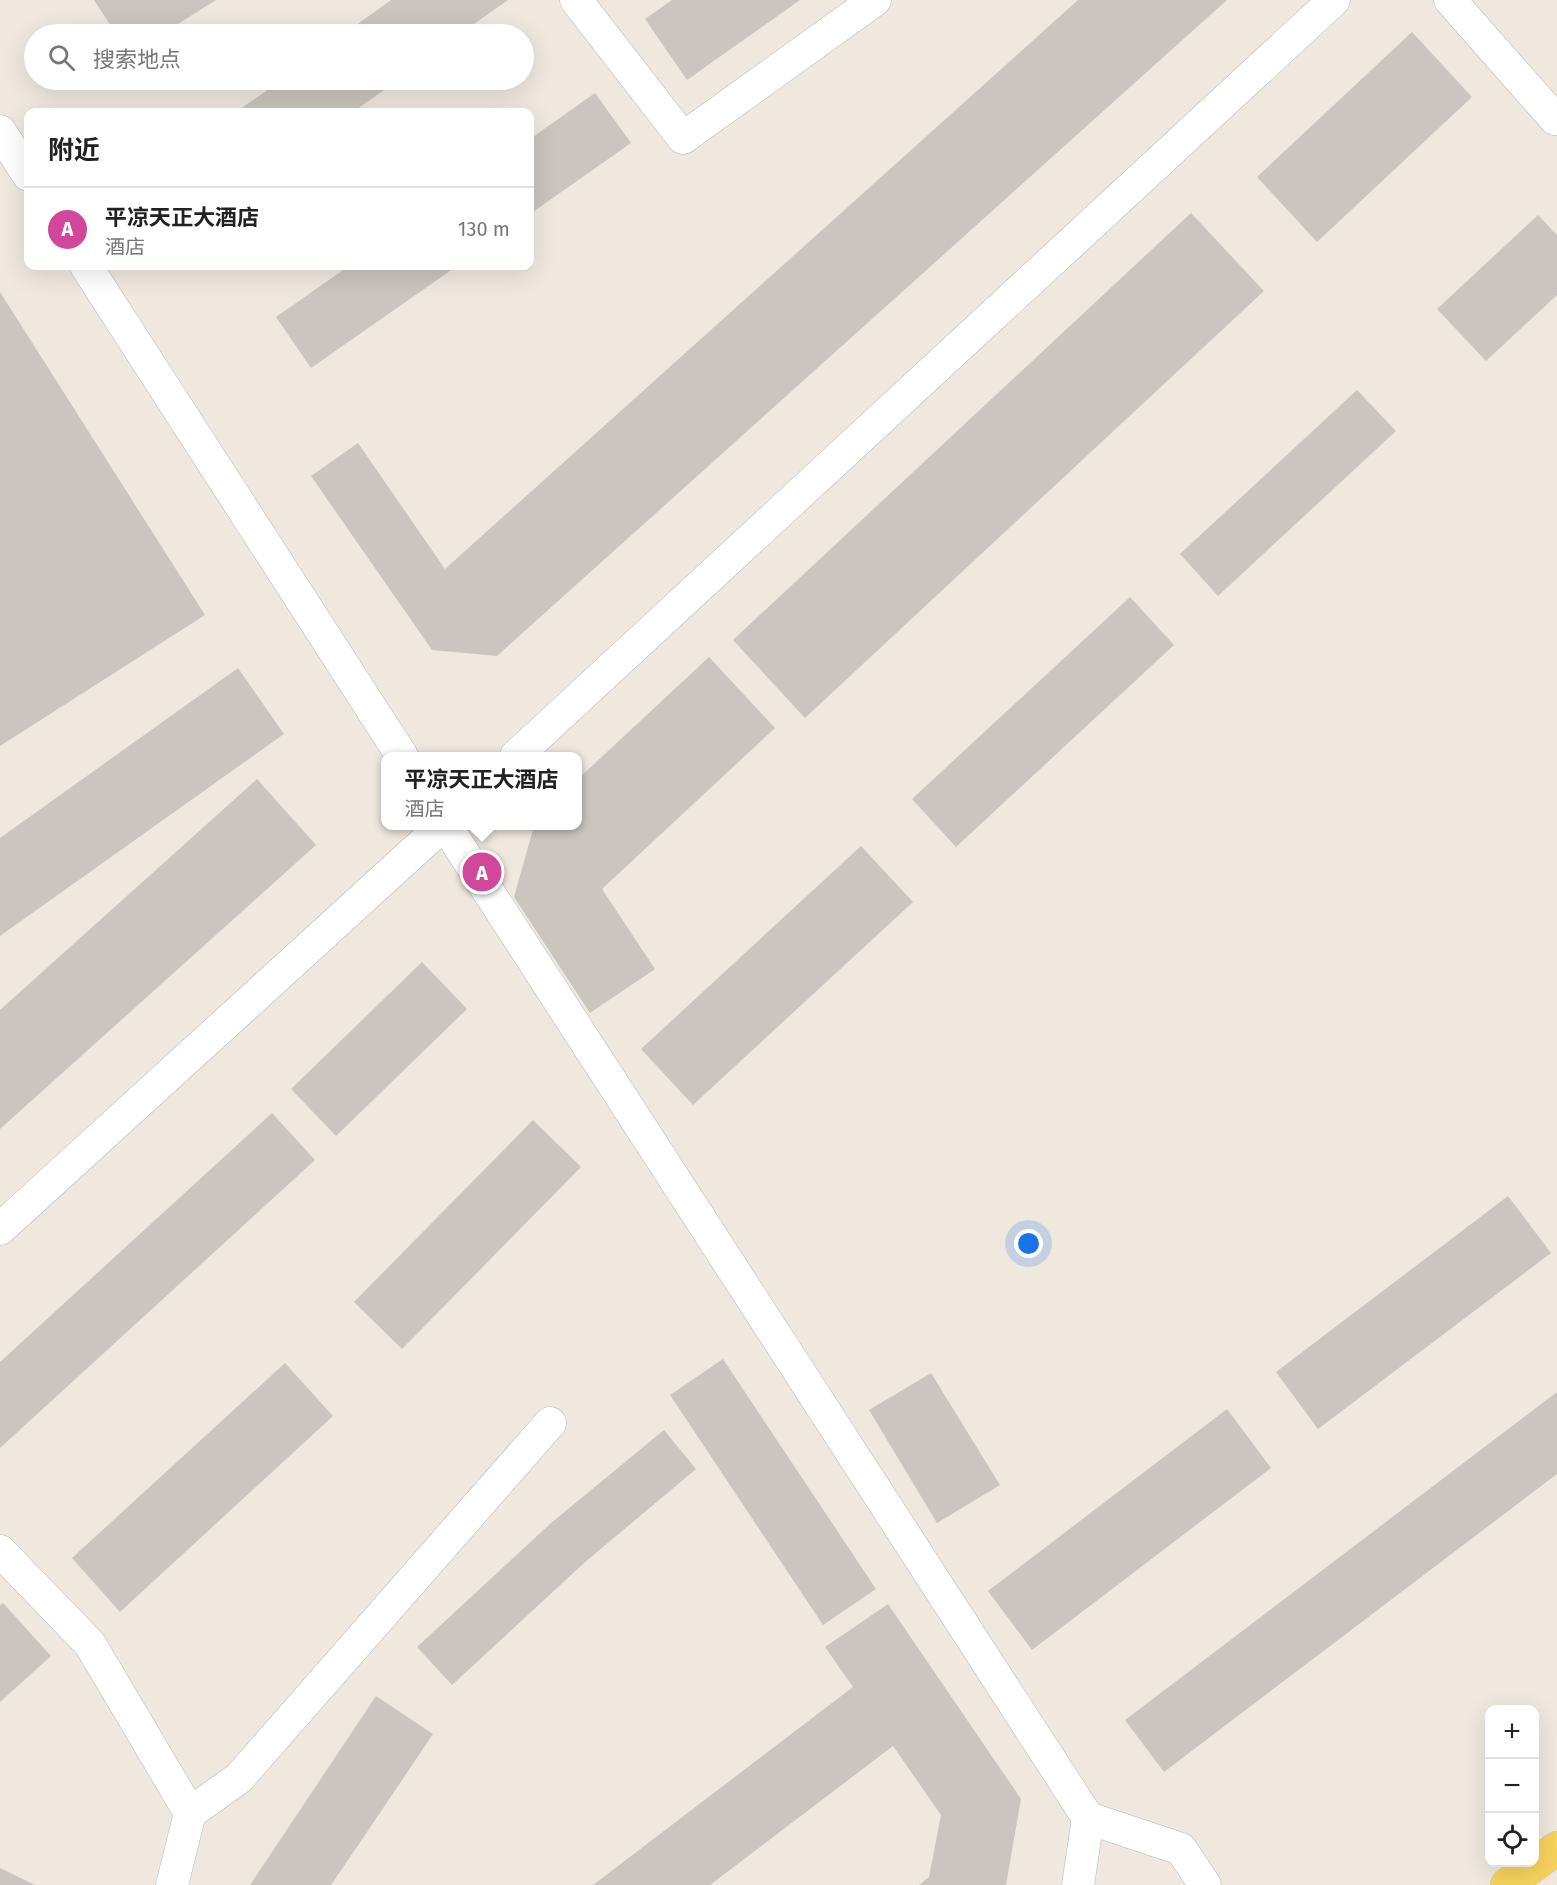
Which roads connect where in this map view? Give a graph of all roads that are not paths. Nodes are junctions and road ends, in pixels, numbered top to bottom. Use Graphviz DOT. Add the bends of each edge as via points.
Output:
graph roads {
  1 [pos="576,0"];
  2 [pos="875,0"];
  3 [pos="1334,0"];
  4 [pos="1450,0"];
  5 [pos="1555,119"];
  6 [pos="0,131"];
  7 [pos="24,169"];
  8 [pos="89,270"];
  9 [pos="399,752"];
  10 [pos="520,752"];
  11 [pos="439,830"];
  12 [pos="447,830"];
  13 [pos="0,1229"];
  14 [pos="550,1423"];
  15 [pos="0,1551"];
  16 [pos="190,1813"];
  17 [pos="1088,1818"];
  18 [pos="1557,1848"];
  19 [pos="172,1885"];
  20 [pos="1078,1885"];
  21 [pos="1205,1885"];
  22 [pos="1507,1885"];
  1 -- 2 [label="street" via="683,138"];
  3 -- 10 [label="street"];
  4 -- 5 [label="street"];
  6 -- 7 [label="street"];
  8 -- 9 [label="street"];
  11 -- 13 [label="street"];
  12 -- 17 [label="street"];
  14 -- 16 [label="street" via="239,1778"];
  15 -- 16 [label="street" via="90,1644"];
  16 -- 19 [label="street"];
  17 -- 20 [label="street"];
  17 -- 21 [label="street" via="1181,1849"];
  18 -- 22 [label="main road"];
}
